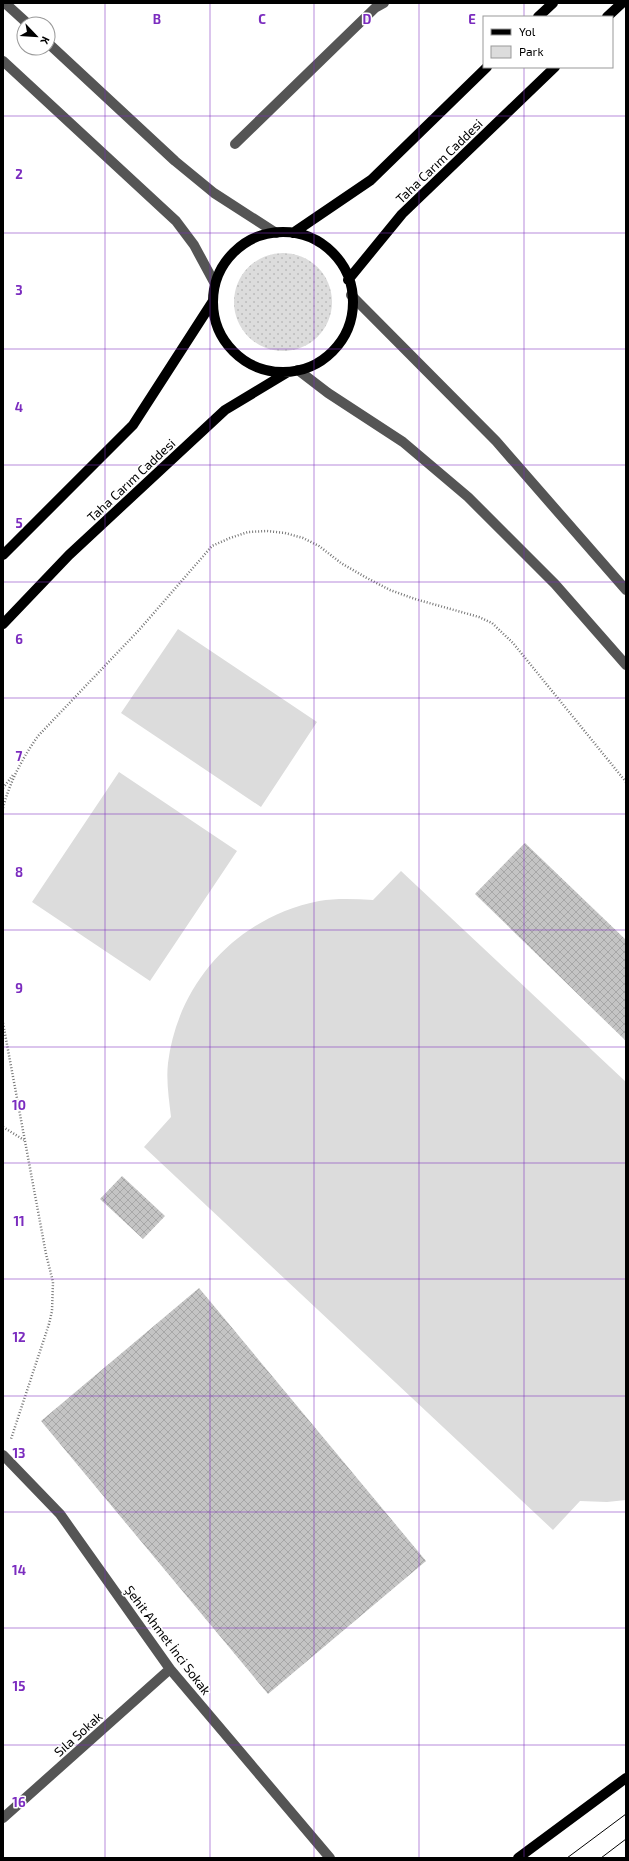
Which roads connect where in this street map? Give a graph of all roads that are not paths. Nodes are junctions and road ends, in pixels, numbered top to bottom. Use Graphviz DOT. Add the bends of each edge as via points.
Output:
graph roads {
  1 [pos="5,3"];
  2 [pos="384,3"];
  3 [pos="552,3"];
  4 [pos="622,3"];
  5 [pos="19,16"];
  6 [pos="539,16"];
  7 [pos="609,16"];
  8 [pos="56,50"];
  9 [pos="3,62"];
  10 [pos="486,68"];
  11 [pos="554,68"];
  12 [pos="235,144"];
  13 [pos="276,233"];
  14 [pos="293,233"];
  15 [pos="348,280"];
  16 [pos="215,284"];
  17 [pos="351,295"];
  18 [pos="213,301"];
  19 [pos="294,371"];
  20 [pos="3,555"];
  21 [pos="626,590"];
  22 [pos="3,624"];
  23 [pos="626,665"];
  24 [pos="4,1456"];
  25 [pos="170,1669"];
  26 [pos="626,1778"];
  27 [pos="3,1818"];
  28 [pos="330,1858"];
  29 [pos="518,1858"];
  1 -- 5 [label="street"];
  2 -- 12 [label="street" via="375,8"];
  3 -- 6 [label="main road"];
  4 -- 7 [label="main road"];
  8 -- 13 [label="street" via="175,161 214,193"];
  9 -- 16 [label="street" via="176,221 194,245"];
  10 -- 14 [label="main road" via="371,180"];
  11 -- 15 [label="main road, Taha Carım Caddesi" via="402,214"];
  13 -- 14 [label="main road"];
  13 -- 16 [label="main road" via="260,236 244,244 228,259"];
  14 -- 15 [label="main road" via="309,237 324,245 336,257"];
  15 -- 17 [label="main road"];
  16 -- 18 [label="main road"];
  17 -- 19 [label="main road" via="350,320 334,350 321,361"];
  17 -- 21 [label="street" via="496,441"];
  18 -- 19 [label="main road" via="214,318 220,333 242,359 256,367 275,372"];
  18 -- 20 [label="main road" via="133,425"];
  19 -- 22 [label="main road, Taha Carım Caddesi" via="225,410 69,555"];
  19 -- 23 [label="street" via="403,442 468,497 555,584"];
  24 -- 25 [label="street, Şehit Ahmet İnci Sokak" via="60,1514"];
  25 -- 27 [label="street, Sıla Sokak"];
  25 -- 28 [label="street, Şehit Ahmet İnci Sokak"];
  26 -- 29 [label="main road"];
}
